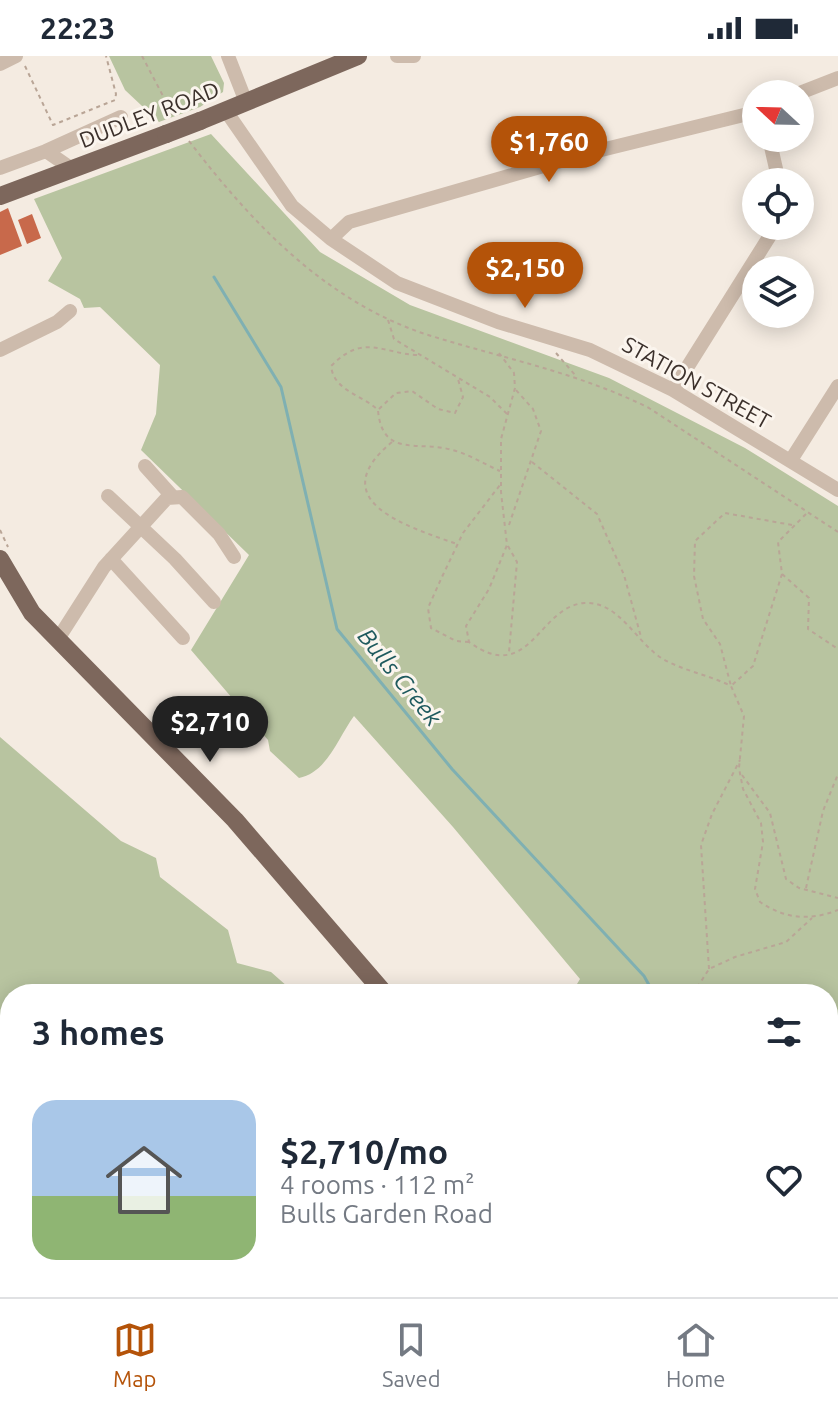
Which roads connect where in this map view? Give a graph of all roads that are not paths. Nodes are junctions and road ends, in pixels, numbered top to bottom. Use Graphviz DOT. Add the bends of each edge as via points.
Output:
graph roads {
  1 [pos="228,56"];
  2 [pos="358,56"];
  3 [pos="397,56"];
  4 [pos="414,56"];
  5 [pos="20,59"];
  6 [pos="0,64"];
  7 [pos="838,78"];
  8 [pos="814,87"];
  9 [pos="246,102"];
  10 [pos="226,111"];
  11 [pos="742,115"];
  12 [pos="121,117"];
  13 [pos="46,151"];
  14 [pos="0,168"];
  15 [pos="72,169"];
  16 [pos="0,196"];
  17 [pos="331,239"];
  18 [pos="767,240"];
  19 [pos="70,311"];
  20 [pos="0,350"];
  21 [pos="838,386"];
  22 [pos="673,390"];
  23 [pos="791,460"];
  24 [pos="145,466"];
  25 [pos="838,490"];
  26 [pos="108,496"];
  27 [pos="172,496"];
  28 [pos="141,525"];
  29 [pos="5,555"];
  30 [pos="234,557"];
  31 [pos="111,559"];
  32 [pos="214,602"];
  33 [pos="183,638"];
  34 [pos="58,639"];
  35 [pos="376,984"];
  1 -- 9 [label="street"];
  2 -- 9 [label="main road, DUDLEY ROAD"];
  3 -- 4 [label="street"];
  5 -- 6 [label="street"];
  7 -- 8 [label="street"];
  9 -- 10 [label="main road, DUDLEY ROAD"];
  10 -- 15 [label="main road, DUDLEY ROAD, bridge"];
  10 -- 17 [label="street, STATION STREET" via="292,206"];
  11 -- 17 [label="street" via="349,222"];
  12 -- 13 [label="street"];
  13 -- 14 [label="street"];
  13 -- 15 [label="street"];
  15 -- 16 [label="main road, DUDLEY ROAD"];
  17 -- 22 [label="street, STATION STREET" via="397,283 590,350"];
  18 -- 22 [label="street"];
  19 -- 20 [label="street"];
  21 -- 23 [label="street"];
  22 -- 23 [label="street, STATION STREET"];
  23 -- 25 [label="street, STATION STREET"];
  24 -- 27 [label="street"];
  26 -- 28 [label="street"];
  27 -- 28 [label="street"];
  27 -- 30 [label="street" via="182,497"];
  28 -- 31 [label="street"];
  28 -- 32 [label="street"];
  29 -- 34 [label="main road" via="32,613"];
  31 -- 33 [label="street"];
  31 -- 34 [label="street"];
  34 -- 35 [label="main road" via="235,820"];
}
